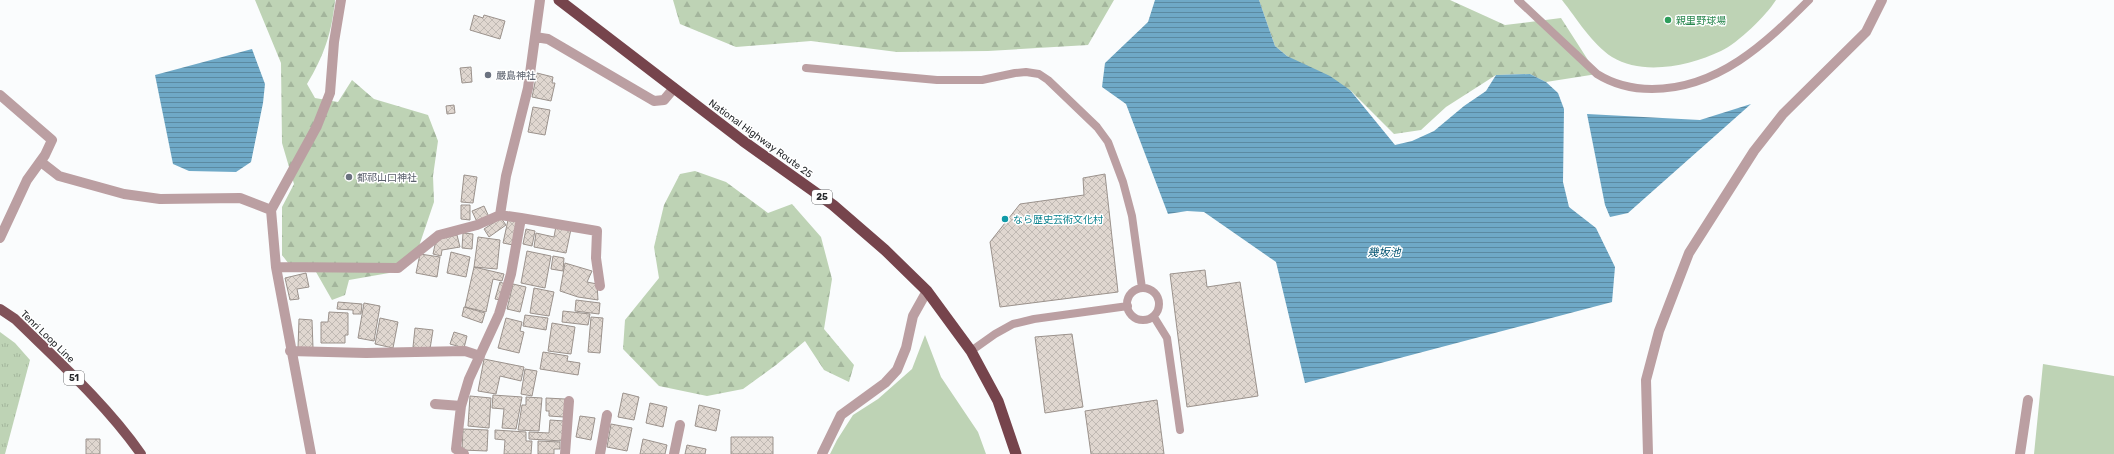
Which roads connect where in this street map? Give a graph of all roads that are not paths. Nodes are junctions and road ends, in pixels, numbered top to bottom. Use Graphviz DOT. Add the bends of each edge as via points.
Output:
graph roads {
  1 [pos="341,0"];
  2 [pos="540,0"];
  3 [pos="559,0"];
  4 [pos="1518,0"];
  5 [pos="1809,0"];
  6 [pos="1882,0"];
  7 [pos="535,37"];
  8 [pos="806,68"];
  9 [pos="674,88"];
  10 [pos="0,95"];
  11 [pos="41,162"];
  12 [pos="271,210"];
  13 [pos="500,215"];
  14 [pos="522,218"];
  15 [pos="0,238"];
  16 [pos="276,267"];
  17 [pos="600,286"];
  18 [pos="1142,288"];
  19 [pos="927,290"];
  20 [pos="1128,306"];
  21 [pos="0,309"];
  22 [pos="1154,317"];
  23 [pos="290,351"];
  24 [pos="971,351"];
  25 [pos="480,356"];
  26 [pos="2028,400"];
  27 [pos="569,401"];
  28 [pos="435,404"];
  29 [pos="461,406"];
  30 [pos="607,415"];
  31 [pos="680,425"];
  32 [pos="1180,430"];
  33 [pos="141,454"];
  34 [pos="311,454"];
  35 [pos="464,454"];
  36 [pos="565,454"];
  37 [pos="600,454"];
  38 [pos="674,454"];
  39 [pos="822,454"];
  40 [pos="1016,454"];
  41 [pos="1648,454"];
  42 [pos="2020,454"];
  1 -- 12 [label="street" via="330,92 317,126"];
  2 -- 7 [label="street"];
  3 -- 9 [label="highway, National Highway Route 25 / 25"];
  4 -- 5 [label="lane" via="1597,74 1618,83 1646,89 1683,86 1720,72 1758,47"];
  6 -- 41 [label="street" via="1866,32 1783,114 1759,145 1689,252 1659,331 1646,380"];
  7 -- 9 [label="street" via="548,39 654,101 664,100"];
  7 -- 13 [label="street" via="528,88 506,176"];
  8 -- 18 [label="lane" via="937,80 982,80 1026,72 1039,74 1097,127 1108,142 1132,216"];
  9 -- 19 [label="highway, National Highway Route 25 / 25" via="833,205"];
  10 -- 11 [label="street" via="52,140"];
  11 -- 12 [label="street" via="59,176 124,194 160,199 240,198"];
  11 -- 15 [label="street" via="27,180"];
  12 -- 16 [label="street"];
  13 -- 14 [label="street"];
  13 -- 16 [label="street" via="477,225 439,235 398,268"];
  14 -- 17 [label="street" via="597,231 596,258"];
  14 -- 25 [label="street" via="500,314"];
  16 -- 23 [label="street"];
  18 -- 20 [label="lane" via="1133,292"];
  18 -- 22 [label="lane" via="1152,291 1158,299 1159,309"];
  19 -- 24 [label="highway, National Highway Route 25 / 25"];
  19 -- 39 [label="street" via="913,316 906,348 897,370 840,415"];
  20 -- 22 [label="lane" via="1131,315 1140,320"];
  20 -- 24 [label="lane" via="1013,324"];
  21 -- 33 [label="main road, Tenri Loop Line / 51" via="14,319 93,396"];
  22 -- 32 [label="lane" via="1167,338"];
  23 -- 25 [label="street" via="465,351"];
  23 -- 34 [label="street"];
  24 -- 40 [label="highway, National Highway Route 25 / 25" via="998,401"];
  25 -- 29 [label="street" via="469,379"];
  26 -- 42 [label="street"];
  27 -- 36 [label="street"];
  28 -- 29 [label="street"];
  29 -- 35 [label="street" via="456,449 457,452"];
  30 -- 37 [label="street"];
  31 -- 38 [label="street"];
}
